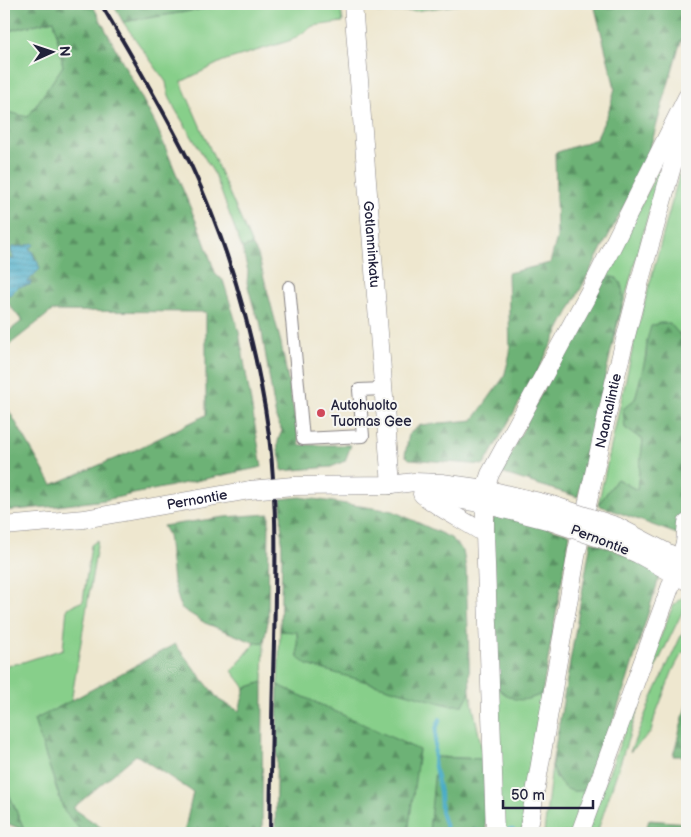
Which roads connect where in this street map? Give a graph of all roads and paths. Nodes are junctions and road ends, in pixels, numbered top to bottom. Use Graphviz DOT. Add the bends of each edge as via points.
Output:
graph roads {
  1 [pos="353,4"];
  2 [pos="687,97"];
  3 [pos="687,114"];
  4 [pos="289,287"];
  5 [pos="384,389"];
  6 [pos="391,485"];
  7 [pos="419,492"];
  8 [pos="485,496"];
  9 [pos="687,523"];
  10 [pos="4,526"];
  11 [pos="485,534"];
  12 [pos="682,569"];
  13 [pos="549,712"];
  14 [pos="495,833"];
  15 [pos="528,833"];
  16 [pos="536,833"];
  17 [pos="580,833"];
  1 -- 5 [label="main road, Gotlanninkatu"];
  2 -- 8 [label="main road" via="592,287 490,474"];
  3 -- 13 [label="main road, Naantalintie" via="614,383 577,551"];
  4 -- 5 [label="street" via="303,439 363,436 359,390"];
  5 -- 6 [label="main road, Gotlanninkatu"];
  6 -- 7 [label="main road, Pernontie"];
  6 -- 8 [label="main road, Pernontie" via="424,482"];
  6 -- 10 [label="main road, Pernontie, bridge" via="250,490 84,519"];
  7 -- 8 [label="main road, Pernontie"];
  7 -- 11 [label="main road"];
  8 -- 11 [label="main road"];
  8 -- 12 [label="main road, Pernontie, bridge" via="515,495 550,513 614,534"];
  9 -- 12 [label="main road"];
  11 -- 14 [label="main road"];
  12 -- 17 [label="main road"];
  13 -- 15 [label="main road, Naantalintie"];
  13 -- 16 [label="main road, Naantalintie"];
}
